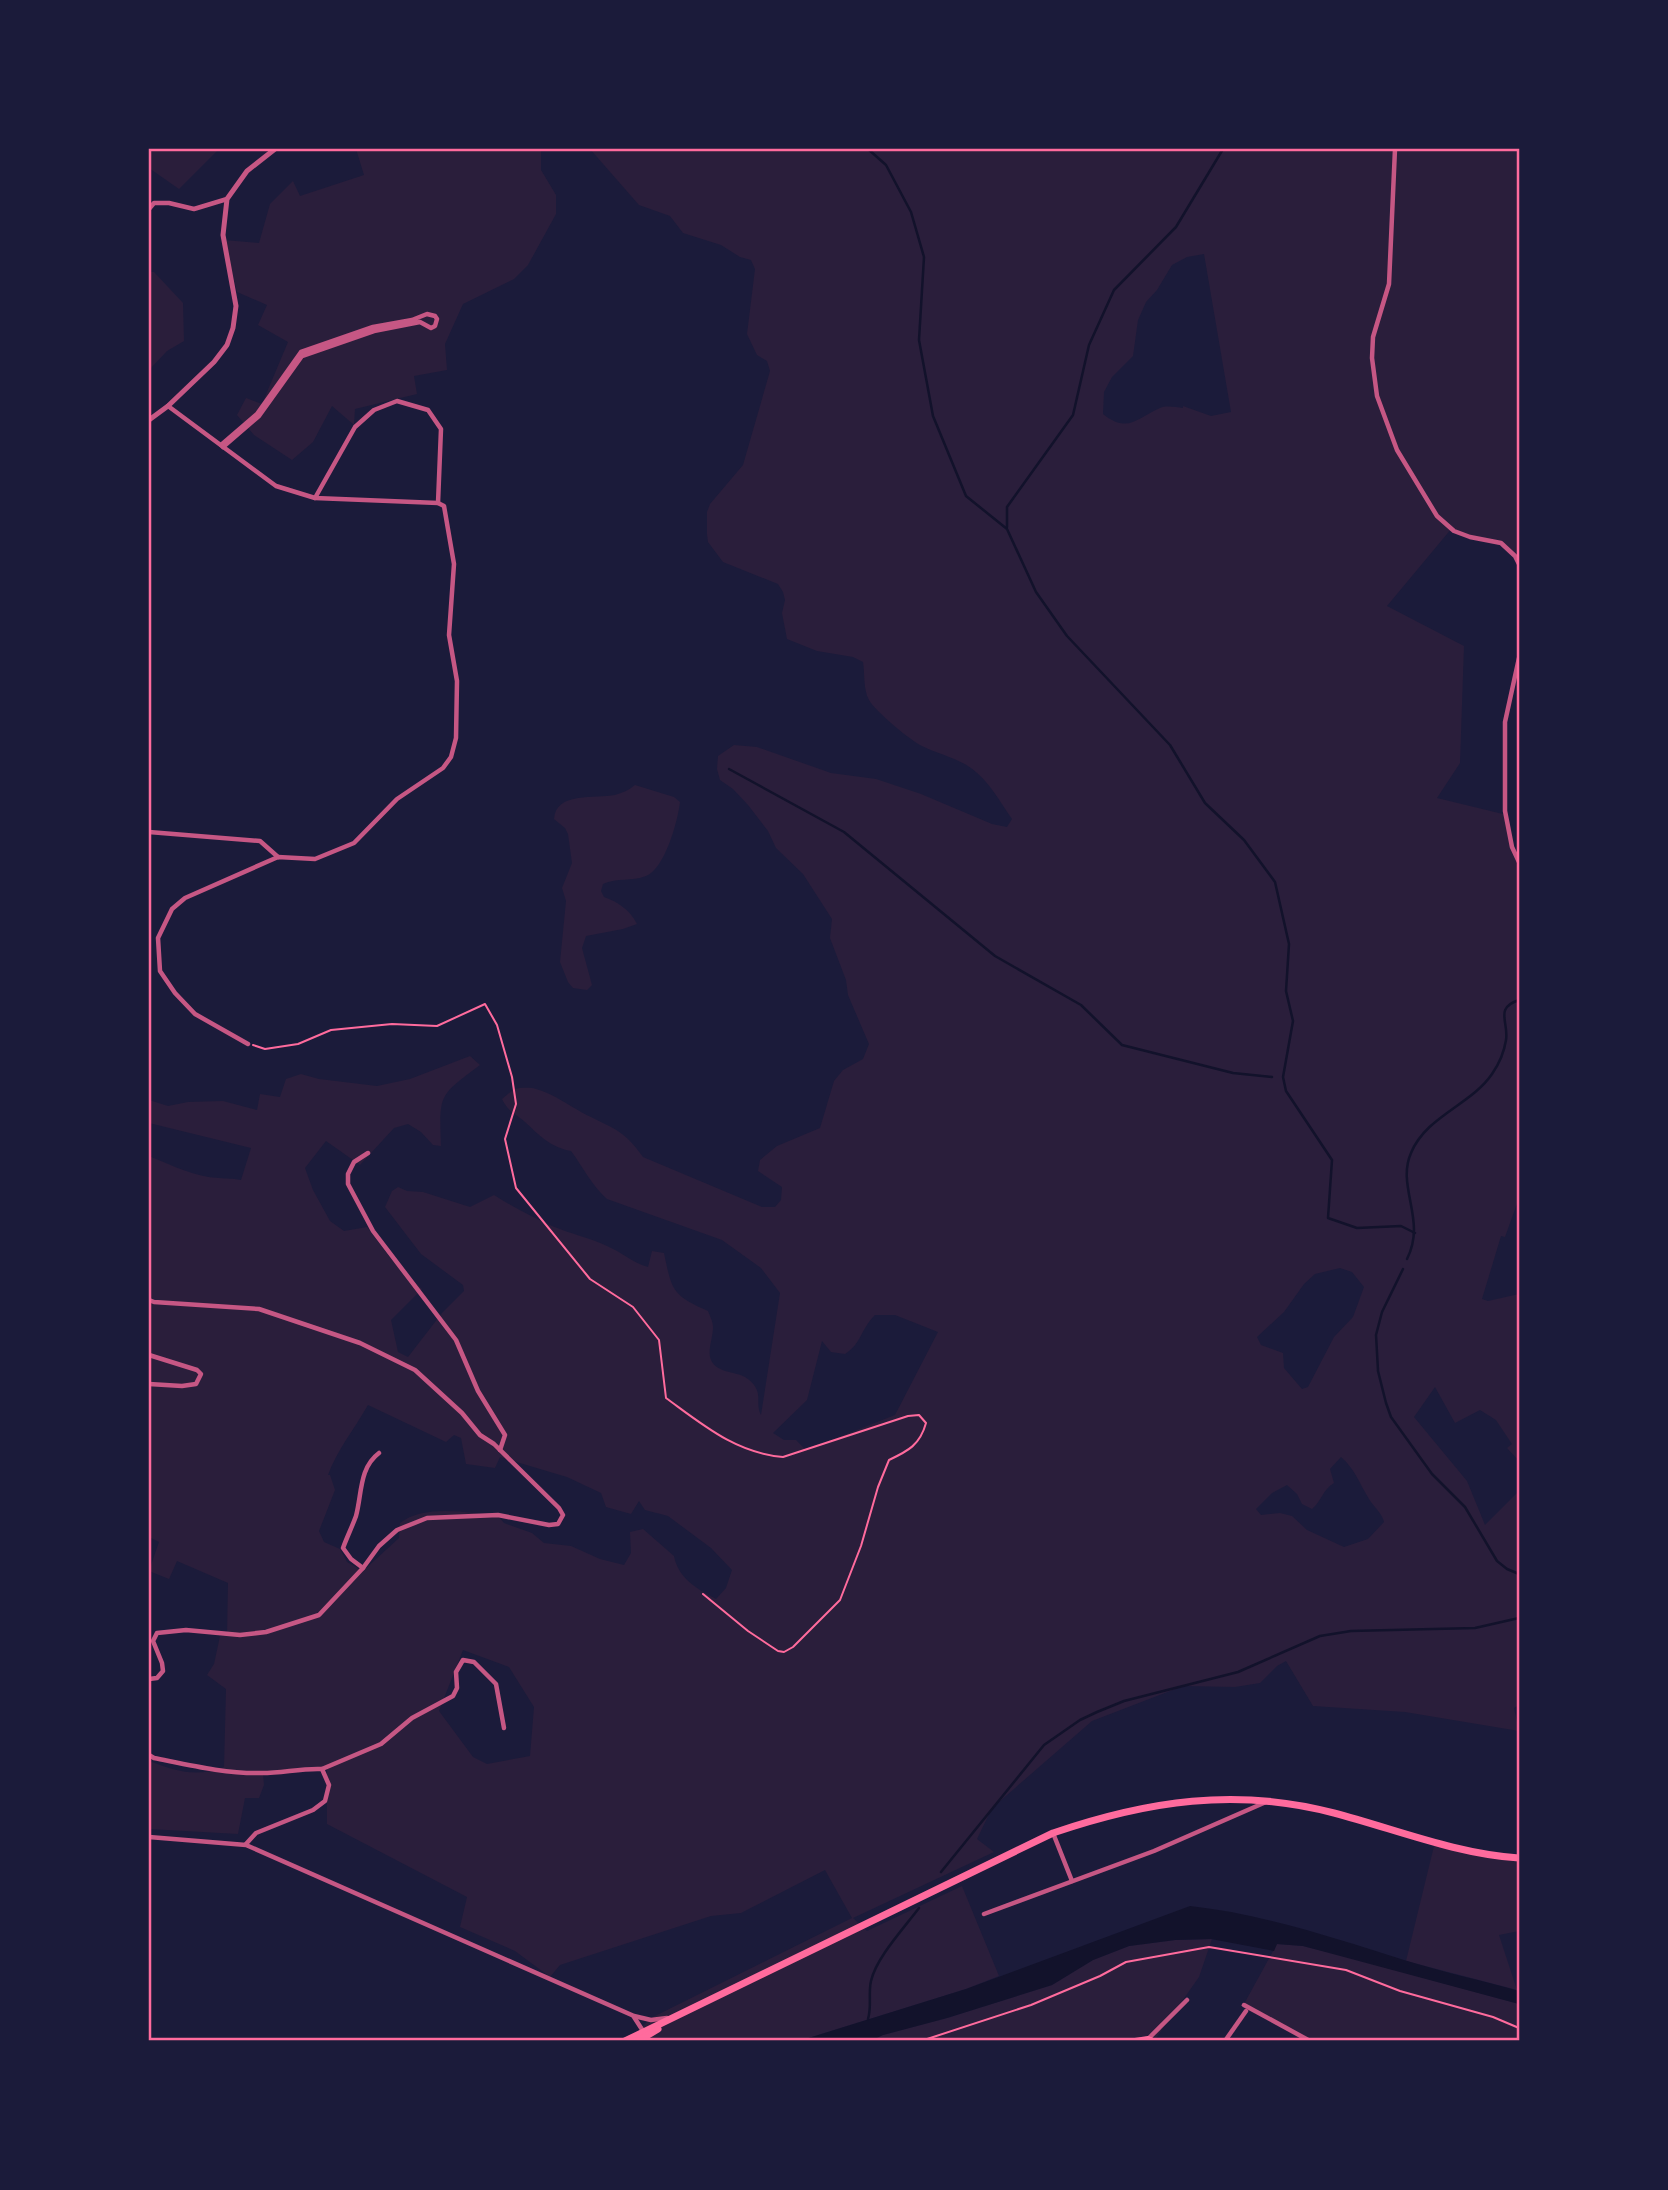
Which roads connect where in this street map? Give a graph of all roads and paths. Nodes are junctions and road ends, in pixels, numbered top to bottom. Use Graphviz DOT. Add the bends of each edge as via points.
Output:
graph roads {
  1 [pos="275,149"];
  2 [pos="1395,149"];
  3 [pos="227,199"];
  4 [pos="149,209"];
  5 [pos="168,406"];
  6 [pos="149,420"];
  7 [pos="222,446"];
  8 [pos="315,498"];
  9 [pos="438,503"];
  10 [pos="1519,564"];
  11 [pos="1519,658"];
  12 [pos="149,832"];
  13 [pos="278,857"];
  14 [pos="1519,862"];
  15 [pos="248,1044"];
  16 [pos="368,1153"];
  17 [pos="149,1300"];
  18 [pos="149,1355"];
  19 [pos="149,1384"];
  20 [pos="500,1450"];
  21 [pos="379,1453"];
  22 [pos="363,1568"];
  23 [pos="704,1594"];
  24 [pos="149,1679"];
  25 [pos="504,1728"];
  26 [pos="149,1755"];
  27 [pos="322,1769"];
  28 [pos="1270,1800"];
  29 [pos="1053,1833"];
  30 [pos="149,1837"];
  31 [pos="246,1845"];
  32 [pos="1519,1858"];
  33 [pos="1073,1881"];
  34 [pos="984,1914"];
  35 [pos="1187,2000"];
  36 [pos="634,2016"];
  37 [pos="679,2016"];
  38 [pos="1519,2028"];
  39 [pos="643,2031"];
  40 [pos="1151,2040"];
  41 [pos="625,2041"];
  42 [pos="638,2041"];
  43 [pos="921,2041"];
  44 [pos="1135,2041"];
  45 [pos="1225,2041"];
  46 [pos="1310,2041"];
  1 -- 3 [label="street" via="247,172"];
  2 -- 10 [label="street" via="1389,284 1371,358 1377,396 1397,450 1437,516 1454,531 1501,543"];
  3 -- 4 [label="street" via="194,209 154,203"];
  3 -- 5 [label="street" via="223,235 236,306 233,328 214,362"];
  5 -- 6 [label="street"];
  5 -- 7 [label="street"];
  7 -- 7 [label="street" via="259,416 302,356 374,331 420,322 430,328 437,319 427,314 301,352 257,414"];
  7 -- 8 [label="street" via="276,485"];
  8 -- 9 [label="street"];
  8 -- 9 [label="street" via="355,427 374,410 397,401 428,410 441,429"];
  9 -- 13 [label="street" via="444,506 454,564 449,635 457,681 453,753 443,768 397,799 354,843 315,859"];
  11 -- 14 [label="street" via="1505,722 1505,811"];
  12 -- 13 [label="street" via="260,841"];
  13 -- 15 [label="street" via="185,898 172,909 158,939 160,971 175,993 195,1014"];
  15 -- 23 [label="path" via="265,1049 298,1044 331,1030 392,1024 437,1026 485,1004 497,1025 512,1077 516,1104 505,1139 516,1188 590,1279 633,1307 659,1340 666,1398 738,1446 783,1457 908,1416 919,1415 926,1423 922,1438 889,1460 840,1600 793,1647 778,1651"];
  16 -- 20 [label="street" via="354,1162 348,1184 373,1231 456,1340 478,1391 505,1435"];
  17 -- 20 [label="street" via="259,1309 360,1343 415,1370"];
  18 -- 19 [label="street" via="201,1374 197,1384"];
  20 -- 22 [label="street" via="559,1508 562,1521 549,1525 498,1515 427,1518 397,1530"];
  21 -- 22 [label="street" via="362,1478 357,1510 343,1548"];
  22 -- 24 [label="street" via="319,1615 293,1624 240,1635 186,1630 157,1633 153,1641 163,1671"];
  25 -- 27 [label="street" via="496,1684 474,1662 464,1660 456,1672 453,1696 412,1718 381,1744"];
  26 -- 27 [label="street" via="248,1772"];
  27 -- 31 [label="street" via="329,1785 325,1801 256,1833"];
  28 -- 29 [label="main road" via="1168,1803 1100,1817"];
  28 -- 32 [label="main road" via="1331,1812 1468,1852"];
  28 -- 33 [label="street"];
  29 -- 33 [label="street"];
  29 -- 37 [label="main road"];
  30 -- 31 [label="street"];
  31 -- 36 [label="street"];
  33 -- 34 [label="street"];
  35 -- 40 [label="street"];
  36 -- 37 [label="street" via="651,2020"];
  36 -- 39 [label="street"];
  37 -- 39 [label="main road"];
  37 -- 42 [label="main road"];
  38 -- 43 [label="path" via="1346,1970 1209,1947 1126,1962 1031,2005"];
  39 -- 41 [label="main road"];
  40 -- 44 [label="main road"];
  45 -- 46 [label="street" via="1245,2008"];
}
